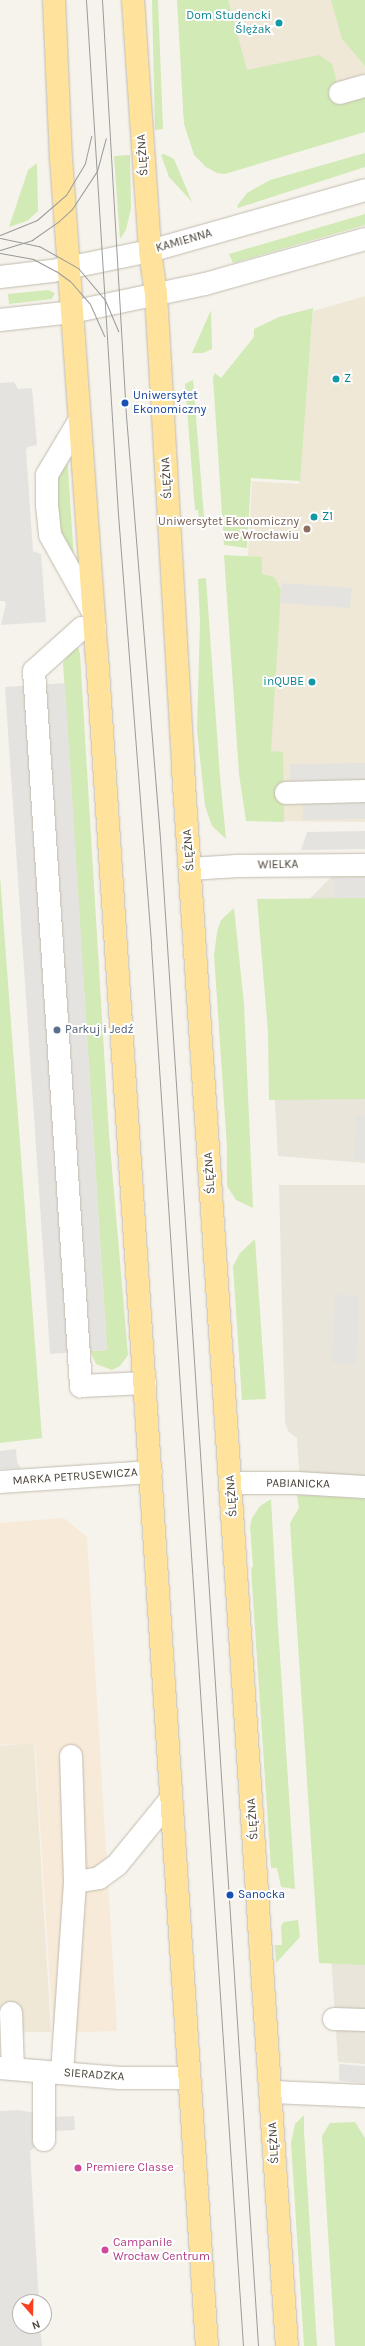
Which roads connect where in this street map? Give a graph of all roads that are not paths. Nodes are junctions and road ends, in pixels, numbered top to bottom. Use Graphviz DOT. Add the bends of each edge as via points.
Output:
graph roads {
  1 [pos="54,0"];
  2 [pos="133,0"];
  3 [pos="365,86"];
  4 [pos="340,93"];
  5 [pos="365,190"];
  6 [pos="365,238"];
  7 [pos="150,251"];
  8 [pos="69,268"];
  9 [pos="0,277"];
  10 [pos="156,294"];
  11 [pos="72,312"];
  12 [pos="0,320"];
  13 [pos="79,421"];
  14 [pos="94,620"];
  15 [pos="365,791"];
  16 [pos="286,792"];
  17 [pos="365,865"];
  18 [pos="190,869"];
  19 [pos="145,1383"];
  20 [pos="151,1472"];
  21 [pos="0,1482"];
  22 [pos="231,1483"];
  23 [pos="365,1487"];
  24 [pos="71,1756"];
  25 [pos="170,1800"];
  26 [pos="75,1882"];
  27 [pos="11,2014"];
  28 [pos="334,2019"];
  29 [pos="365,2020"];
  30 [pos="7,2068"];
  31 [pos="53,2073"];
  32 [pos="188,2078"];
  33 [pos="272,2092"];
  34 [pos="365,2096"];
  35 [pos="44,2140"];
  36 [pos="207,2346"];
  37 [pos="287,2346"];
  1 -- 8 [label="main road" via="59,133"];
  2 -- 7 [label="main road, ŚLĘŻNA"];
  3 -- 4 [label="street"];
  5 -- 7 [label="street, KAMIENNA"];
  6 -- 10 [label="street" via="225,279"];
  7 -- 8 [label="street, KAMIENNA"];
  7 -- 10 [label="main road, ŚLĘŻNA"];
  8 -- 9 [label="street, KAMIENNA"];
  8 -- 11 [label="main road"];
  10 -- 11 [label="street"];
  10 -- 18 [label="main road, ŚLĘŻNA"];
  11 -- 12 [label="street"];
  11 -- 13 [label="main road"];
  13 -- 14 [label="main road"];
  13 -- 14 [label="street" via="47,475 47,505 50,535"];
  14 -- 19 [label="main road"];
  14 -- 19 [label="street" via="34,671 81,1386"];
  15 -- 16 [label="street"];
  17 -- 18 [label="street, WIELKA"];
  18 -- 22 [label="main road, ŚLĘŻNA"];
  19 -- 20 [label="main road"];
  20 -- 21 [label="street, MARKA PETRUSEWICZA"];
  20 -- 25 [label="main road"];
  22 -- 23 [label="street, PABIANICKA"];
  22 -- 33 [label="main road, ŚLĘŻNA"];
  24 -- 26 [label="street"];
  25 -- 26 [label="street" via="117,1866 99,1878"];
  25 -- 32 [label="main road" via="187,2030"];
  26 -- 31 [label="street"];
  27 -- 30 [label="street"];
  28 -- 29 [label="street"];
  30 -- 31 [label="street, SIERADZKA"];
  31 -- 32 [label="street, SIERADZKA" via="120,2078"];
  31 -- 35 [label="street"];
  32 -- 36 [label="main road"];
  33 -- 34 [label="street"];
  33 -- 37 [label="main road, ŚLĘŻNA"];
}
